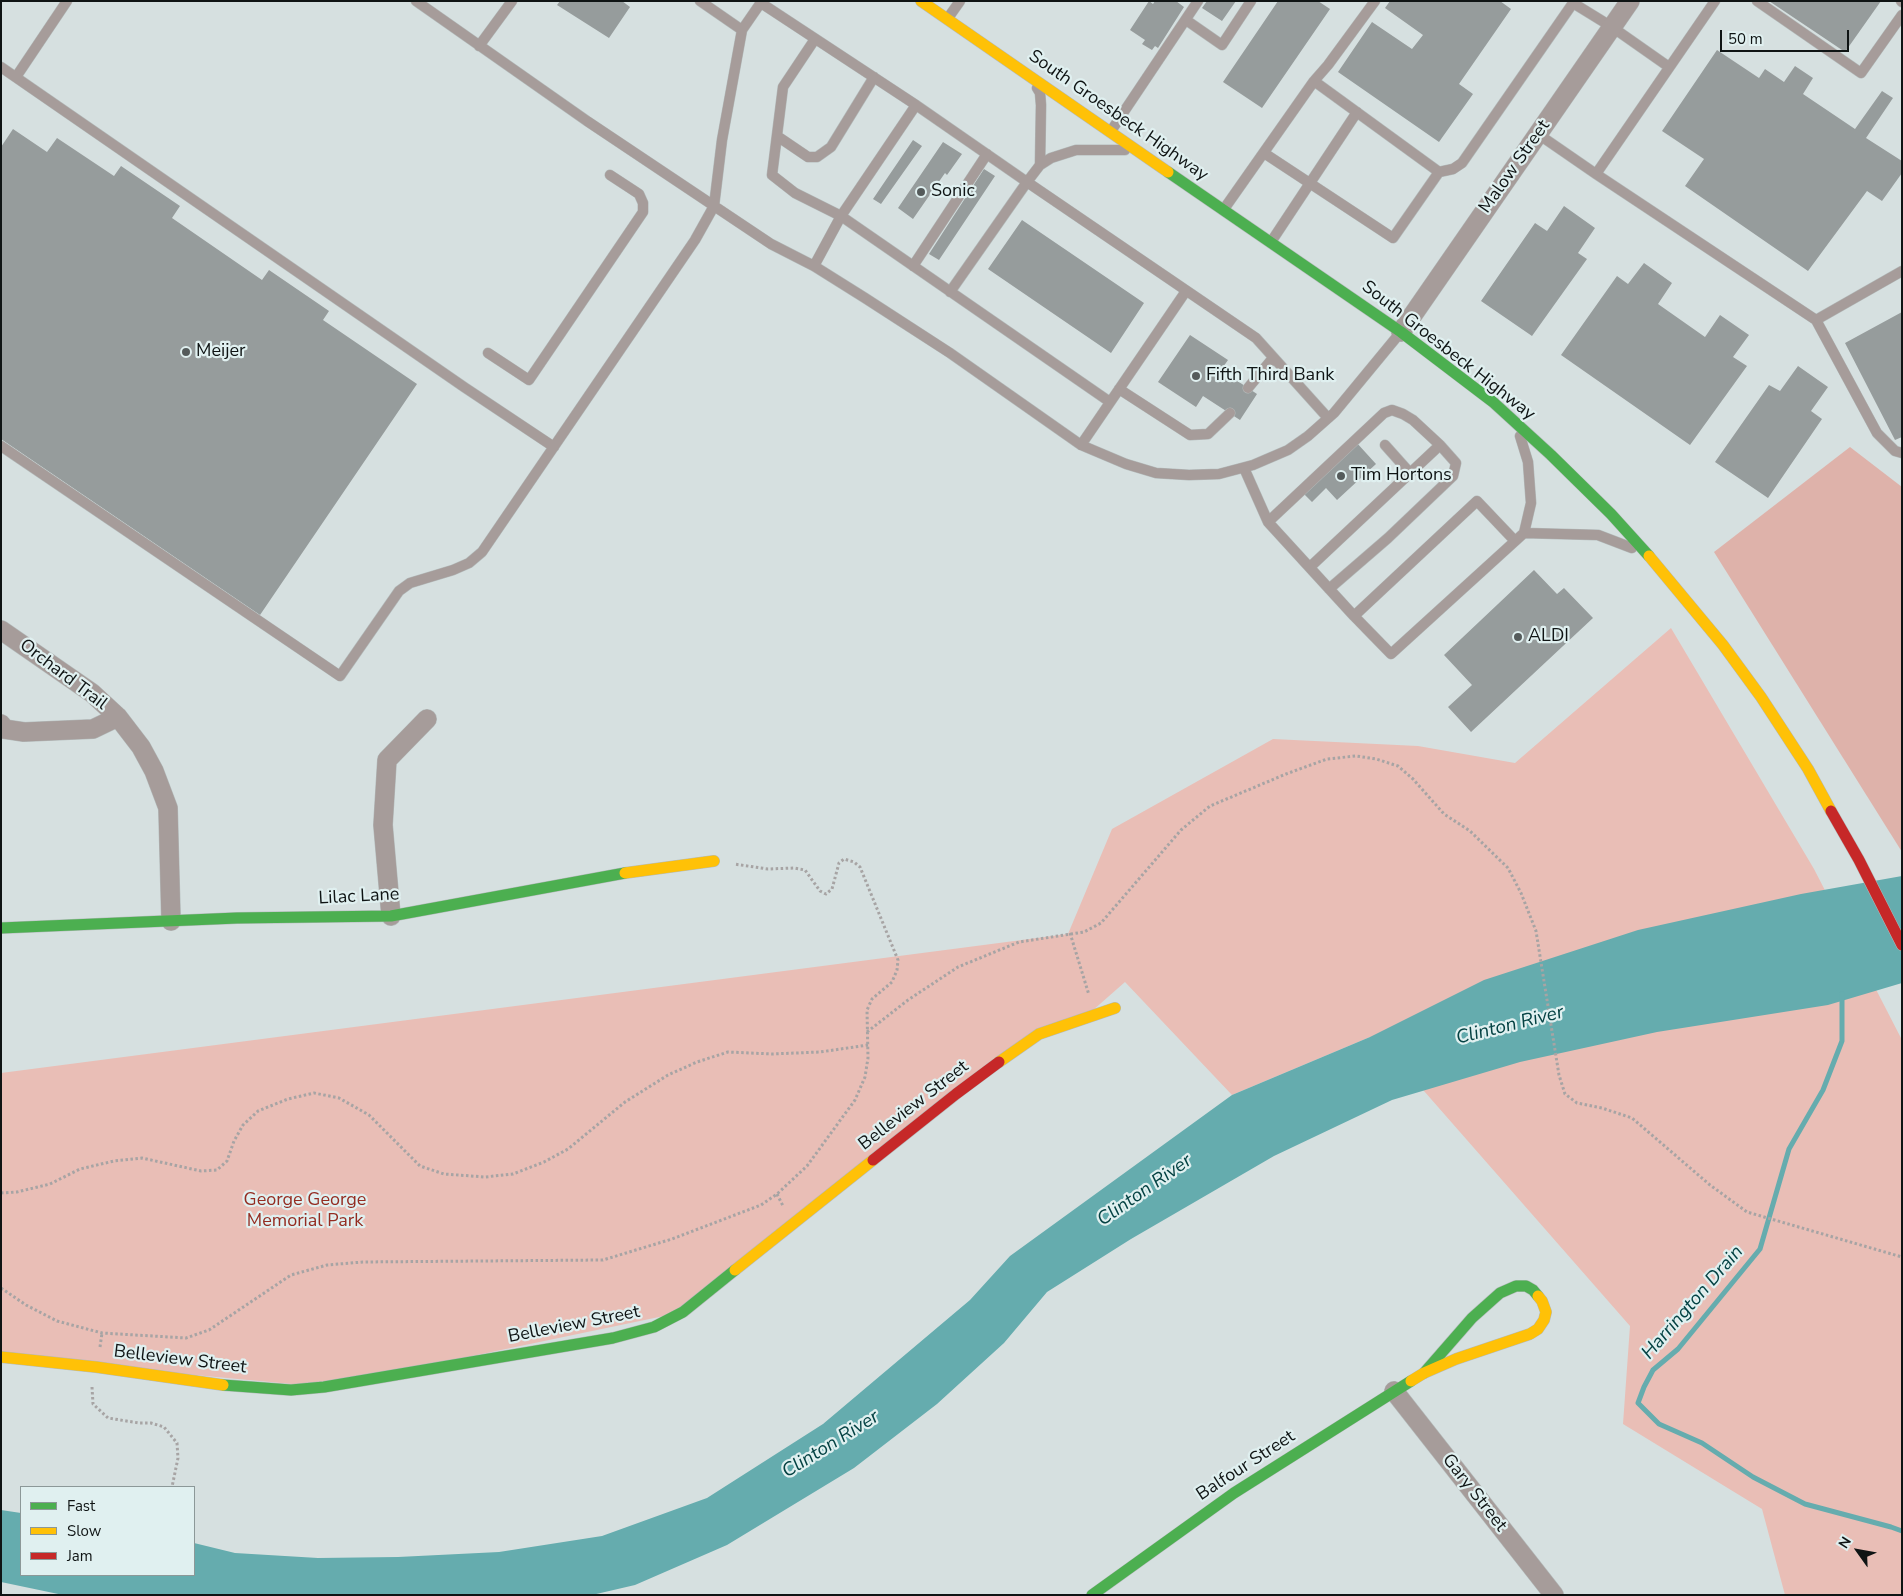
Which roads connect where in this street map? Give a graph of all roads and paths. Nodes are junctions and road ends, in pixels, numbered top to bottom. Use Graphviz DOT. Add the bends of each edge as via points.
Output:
graph roads {
  1 [pos="67,1"];
  2 [pos="416,1"];
  3 [pos="436,1"];
  4 [pos="512,1"];
  5 [pos="700,1"];
  6 [pos="921,1"];
  7 [pos="960,1"];
  8 [pos="1198,1"];
  9 [pos="1251,1"];
  10 [pos="1375,1"];
  11 [pos="1630,1"];
  12 [pos="1714,1"];
  13 [pos="1757,1"];
  14 [pos="761,2"];
  15 [pos="1571,2"];
  16 [pos="429,11"];
  17 [pos="1902,15"];
  18 [pos="947,19"];
  19 [pos="1186,20"];
  20 [pos="1612,27"];
  21 [pos="742,30"];
  22 [pos="815,39"];
  23 [pos="480,46"];
  24 [pos="1,66"];
  25 [pos="1669,68"];
  26 [pos="16,77"];
  27 [pos="874,77"];
  28 [pos="1033,78"];
  29 [pos="1314,82"];
  30 [pos="916,105"];
  31 [pos="1357,112"];
  32 [pos="1111,132"];
  33 [pos="1538,134"];
  34 [pos="777,136"];
  35 [pos="1137,150"];
  36 [pos="1264,153"];
  37 [pos="987,154"];
  38 [pos="1040,165"];
  39 [pos="1439,172"];
  40 [pos="1596,174"];
  41 [pos="610,175"];
  42 [pos="1027,182"];
  43 [pos="1310,183"];
  44 [pos="714,206"];
  45 [pos="1224,210"];
  46 [pos="841,216"];
  47 [pos="1271,242"];
  48 [pos="814,266"];
  49 [pos="913,266"];
  50 [pos="1902,271"];
  51 [pos="1186,291"];
  52 [pos="950,292"];
  53 [pos="1816,320"];
  54 [pos="1400,332"];
  55 [pos="488,353"];
  56 [pos="1274,358"];
  57 [pos="1248,388"];
  58 [pos="1119,389"];
  59 [pos="1110,402"];
  60 [pos="1230,413"];
  61 [pos="1328,418"];
  62 [pos="1516,424"];
  63 [pos="1081,445"];
  64 [pos="1385,445"];
  65 [pos="1440,445"];
  66 [pos="1,446"];
  67 [pos="554,447"];
  68 [pos="1902,453"];
  69 [pos="1244,468"];
  70 [pos="1410,473"];
  71 [pos="1268,522"];
  72 [pos="1524,533"];
  73 [pos="1515,542"];
  74 [pos="1646,553"];
  75 [pos="1310,567"];
  76 [pos="1329,589"];
  77 [pos="1354,616"];
  78 [pos="1,630"];
  79 [pos="118,718"];
  80 [pos="427,719"];
  81 [pos="1,724"];
  82 [pos="714,861"];
  83 [pos="391,916"];
  84 [pos="171,921"];
  85 [pos="1,928"];
  86 [pos="1070,933"];
  87 [pos="1902,945"];
  88 [pos="1115,1008"];
  89 [pos="1095,1015"];
  90 [pos="867,1032"];
  91 [pos="868,1045"];
  92 [pos="1,1193"];
  93 [pos="1902,1257"];
  94 [pos="1,1288"];
  95 [pos="1,1357"];
  96 [pos="96,1367"];
  97 [pos="1424,1374"];
  98 [pos="1394,1391"];
  99 [pos="172,1486"];
  100 [pos="1092,1595"];
  101 [pos="1554,1595"];
  1 -- 26 [label="lane"];
  2 -- 16 [label="lane"];
  3 -- 16 [label="lane"];
  4 -- 23 [label="lane"];
  5 -- 21 [label="lane"];
  6 -- 18 [label="street, South Groesbeck Highway"];
  7 -- 18 [label="lane"];
  8 -- 19 [label="lane"];
  9 -- 19 [label="lane" via="1222,45"];
  10 -- 29 [label="lane"];
  11 -- 20 [label="street, Malow Street"];
  12 -- 25 [label="lane"];
  13 -- 17 [label="lane" via="1861,73"];
  14 -- 21 [label="lane"];
  14 -- 22 [label="lane"];
  15 -- 20 [label="lane"];
  15 -- 39 [label="lane" via="1462,163 1454,169"];
  16 -- 23 [label="lane"];
  18 -- 28 [label="street, South Groesbeck Highway"];
  19 -- 32 [label="lane"];
  20 -- 25 [label="lane"];
  20 -- 33 [label="street, Malow Street"];
  21 -- 44 [label="lane"];
  22 -- 27 [label="lane"];
  22 -- 34 [label="lane" via="783,87"];
  23 -- 44 [label="lane"];
  24 -- 26 [label="lane"];
  25 -- 40 [label="lane"];
  26 -- 67 [label="lane"];
  27 -- 30 [label="lane"];
  27 -- 34 [label="lane" via="830,147 817,157 808,157"];
  28 -- 32 [label="street, South Groesbeck Highway"];
  28 -- 38 [label="lane" via="1041,105"];
  29 -- 31 [label="lane"];
  29 -- 36 [label="lane"];
  30 -- 37 [label="lane"];
  30 -- 46 [label="lane"];
  31 -- 39 [label="lane"];
  31 -- 43 [label="lane"];
  32 -- 35 [label="street, South Groesbeck Highway"];
  33 -- 40 [label="lane"];
  33 -- 54 [label="street, Malow Street"];
  34 -- 46 [label="lane" via="772,175 795,193"];
  35 -- 38 [label="lane" via="1076,150"];
  35 -- 45 [label="street, South Groesbeck Highway"];
  36 -- 43 [label="lane"];
  36 -- 45 [label="lane"];
  37 -- 42 [label="lane"];
  37 -- 49 [label="lane"];
  38 -- 42 [label="lane"];
  39 -- 43 [label="lane" via="1393,238"];
  40 -- 53 [label="lane"];
  41 -- 55 [label="lane" via="639,194 643,212 535,372 529,380"];
  42 -- 51 [label="lane"];
  42 -- 52 [label="lane"];
  43 -- 47 [label="lane"];
  44 -- 48 [label="lane" via="771,244"];
  44 -- 67 [label="lane" via="695,240"];
  45 -- 47 [label="street, South Groesbeck Highway"];
  46 -- 48 [label="lane"];
  46 -- 49 [label="lane"];
  47 -- 54 [label="street, South Groesbeck Highway"];
  48 -- 63 [label="lane" via="950,353"];
  49 -- 52 [label="lane"];
  50 -- 53 [label="lane"];
  51 -- 56 [label="lane" via="1256,338"];
  51 -- 58 [label="lane"];
  52 -- 59 [label="lane"];
  53 -- 68 [label="lane" via="1877,433 1895,451"];
  54 -- 61 [label="lane"];
  54 -- 62 [label="street, South Groesbeck Highway" via="1493,402"];
  56 -- 57 [label="lane"];
  56 -- 61 [label="lane"];
  58 -- 59 [label="lane"];
  58 -- 60 [label="lane" via="1190,435 1208,434"];
  59 -- 63 [label="lane"];
  61 -- 69 [label="lane" via="1288,450"];
  62 -- 72 [label="lane" via="1528,462 1531,503"];
  62 -- 74 [label="street, South Groesbeck Highway" via="1564,468"];
  63 -- 69 [label="lane" via="1156,473 1220,474"];
  64 -- 70 [label="lane"];
  65 -- 70 [label="lane"];
  65 -- 71 [label="lane" via="1403,414 1392,410 1384,413"];
  65 -- 76 [label="lane" via="1456,463 1453,476"];
  66 -- 67 [label="lane" via="340,676 399,590 410,583 453,570 482,552"];
  69 -- 71 [label="lane"];
  70 -- 75 [label="lane"];
  71 -- 75 [label="lane"];
  72 -- 73 [label="lane"];
  72 -- 74 [label="lane" via="1598,535"];
  73 -- 77 [label="lane" via="1391,654"];
  73 -- 77 [label="lane" via="1477,502"];
  74 -- 87 [label="street, South Groesbeck Highway" via="1724,645 1761,697 1808,769"];
  75 -- 76 [label="lane"];
  76 -- 77 [label="lane"];
  78 -- 79 [label="street, Orchard Trail" via="92,693"];
  79 -- 81 [label="street" via="93,730 24,732 4,729"];
  79 -- 84 [label="street, Orchard Trail" via="141,747 168,808"];
  80 -- 83 [label="street" via="387,760 383,825"];
  82 -- 83 [label="street, Lilac Lane" via="638,871"];
  82 -- 90 [label="path" via="768,869 805,870 820,891 826,894 832,888 838,863 844,859 860,867 898,960 892,982 872,999 867,1010"];
  83 -- 84 [label="street, Lilac Lane"];
  84 -- 85 [label="street, Lilac Lane"];
  86 -- 89 [label="path"];
  86 -- 90 [label="path" via="1019,942 958,967"];
  86 -- 93 [label="path" via="1084,932 1101,923 1181,830 1210,806 1327,760 1356,756 1398,766 1444,814 1470,831 1508,868 1521,892 1536,931 1559,1075 1565,1094 1577,1103 1632,1118 1710,1185 1747,1212"];
  88 -- 89 [label="street, Belleview Street"];
  89 -- 96 [label="street, Belleview Street" via="1039,1034 1008,1055 683,1312 654,1327 594,1342 291,1390 228,1386"];
  90 -- 91 [label="path"];
  91 -- 92 [label="path" via="820,1052 728,1052 696,1062 625,1102 568,1149 513,1174 485,1177 444,1174 420,1166 369,1115 339,1098 314,1093 258,1111 243,1125 227,1161 218,1170 201,1171 142,1158 80,1169 50,1184"];
  91 -- 94 [label="path" via="865,1078 856,1100 807,1166 777,1194 761,1205 696,1230 603,1260 327,1265 291,1275 209,1330 186,1338 102,1333 57,1321"];
  95 -- 96 [label="street, Belleview Street"];
  96 -- 99 [label="path" via="91,1394 93,1404 108,1418 164,1427 176,1443 178,1458"];
  97 -- 97 [label="street, Balfour Street" via="1456,1359 1530,1334 1544,1320 1546,1312 1542,1301 1526,1286 1516,1286 1500,1293 1472,1318"];
  97 -- 98 [label="street, Balfour Street"];
  98 -- 100 [label="street, Balfour Street" via="1234,1493"];
  98 -- 101 [label="street, Gary Street"];
}
